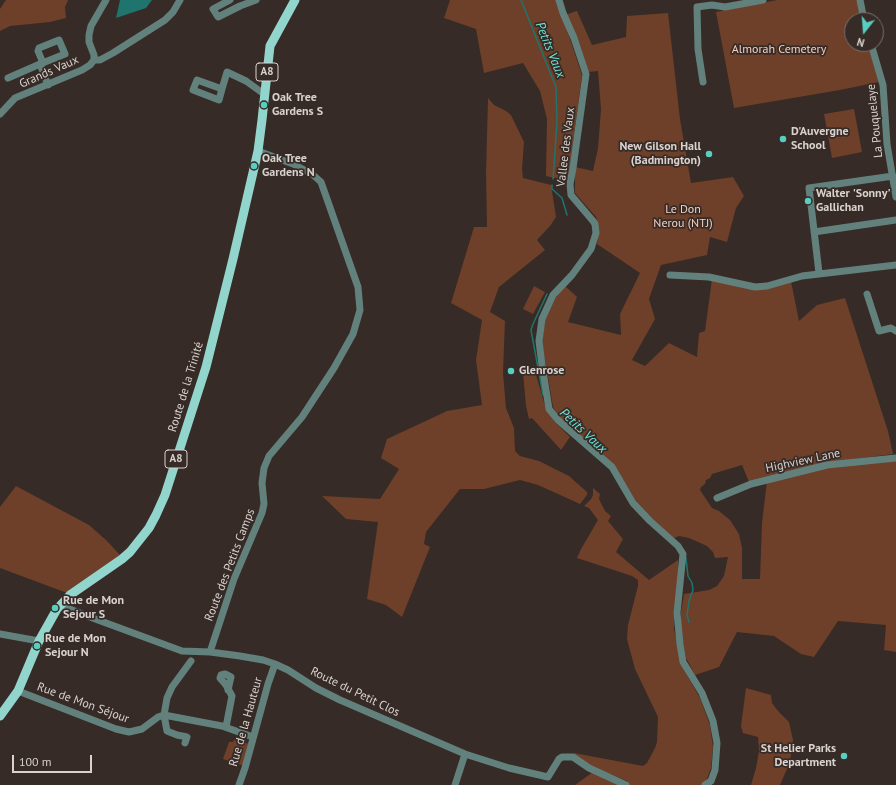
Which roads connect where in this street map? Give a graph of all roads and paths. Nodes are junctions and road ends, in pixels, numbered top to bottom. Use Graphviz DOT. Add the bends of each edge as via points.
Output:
graph roads {
  1 [pos="106,0"];
  2 [pos="180,0"];
  3 [pos="230,0"];
  4 [pos="256,0"];
  5 [pos="295,0"];
  6 [pos="559,0"];
  7 [pos="763,0"];
  8 [pos="860,0"];
  9 [pos="238,3"];
  10 [pos="862,12"];
  11 [pos="873,52"];
  12 [pos="94,60"];
  13 [pos="8,78"];
  14 [pos="703,82"];
  15 [pos="48,85"];
  16 [pos="222,89"];
  17 [pos="264,94"];
  18 [pos="0,114"];
  19 [pos="258,151"];
  20 [pos="893,176"];
  21 [pos="895,186"];
  22 [pos="896,197"];
  23 [pos="896,220"];
  24 [pos="814,232"];
  25 [pos="896,265"];
  26 [pos="819,273"];
  27 [pos="670,275"];
  28 [pos="867,294"];
  29 [pos="896,331"];
  30 [pos="896,458"];
  31 [pos="717,498"];
  32 [pos="61,604"];
  33 [pos="0,634"];
  34 [pos="38,641"];
  35 [pos="210,652"];
  36 [pos="191,661"];
  37 [pos="275,664"];
  38 [pos="18,690"];
  39 [pos="228,690"];
  40 [pos="164,715"];
  41 [pos="0,716"];
  42 [pos="226,727"];
  43 [pos="253,737"];
  44 [pos="185,743"];
  45 [pos="465,754"];
  46 [pos="239,785"];
  47 [pos="455,785"];
  48 [pos="626,785"];
  49 [pos="705,785"];
  1 -- 12 [label="street, Grands Vaux" via="91,26 89,35"];
  2 -- 12 [label="street" via="165,20 113,53 100,60"];
  3 -- 9 [label="street" via="213,9 218,17"];
  4 -- 9 [label="street"];
  5 -- 17 [label="main road, A8" via="270,46"];
  6 -- 49 [label="street, Vallee des Vaux" via="586,74 570,184 571,195 595,224 596,233 591,249 553,295 542,319 539,341 549,409 612,467 633,503 678,546 682,554 677,613 683,662 702,694 717,743 715,770 711,781"];
  7 -- 14 [label="street" via="725,7 697,7 698,49"];
  8 -- 10 [label="street"];
  11 -- 20 [label="street, La Pouquelaye" via="883,85 887,144"];
  12 -- 15 [label="street, Grands Vaux" via="82,70"];
  13 -- 15 [label="street" via="42,64"];
  15 -- 18 [label="street, Grands Vaux" via="16,98"];
  16 -- 17 [label="street" via="227,72"];
  17 -- 19 [label="main road, A8"];
  19 -- 32 [label="main road, Route de la Trinité / A8" via="206,368 165,495 149,528 130,552"];
  19 -- 35 [label="street, Route des Petits Camps" via="293,164 312,174 320,182 358,287 360,310 353,334 334,368 302,417 269,456 262,483 262,513 234,579"];
  20 -- 21 [label="street, La Pouquelaye"];
  20 -- 24 [label="street" via="809,188"];
  21 -- 22 [label="street, La Pouquelaye"];
  23 -- 24 [label="street"];
  24 -- 26 [label="street"];
  25 -- 26 [label="street"];
  26 -- 27 [label="street" via="755,287 708,277"];
  28 -- 29 [label="street" via="879,331 891,328"];
  30 -- 31 [label="street, Highview Lane" via="827,466 751,484"];
  32 -- 34 [label="main road, Route de la Trinité / A8"];
  32 -- 35 [label="street, Route du Petit Clos" via="182,651"];
  33 -- 34 [label="street"];
  34 -- 38 [label="main road, Route de la Trinité / A8"];
  35 -- 37 [label="street, Route du Petit Clos"];
  36 -- 40 [label="street" via="172,687"];
  37 -- 43 [label="street, Rue de la Hauteur"];
  37 -- 45 [label="street, Route du Petit Clos" via="340,700"];
  38 -- 40 [label="street, Rue de Mon Séjour" via="129,732 142,729"];
  38 -- 41 [label="main road, Route de la Trinité / A8"];
  39 -- 42 [label="street" via="232,696"];
  40 -- 42 [label="street"];
  40 -- 44 [label="street" via="167,731 187,736"];
  42 -- 43 [label="street"];
  43 -- 46 [label="street, Rue de la Hauteur"];
  45 -- 47 [label="street"];
  45 -- 48 [label="street, Route du Petit Clos" via="545,777 550,775 558,759 572,757"];
}
